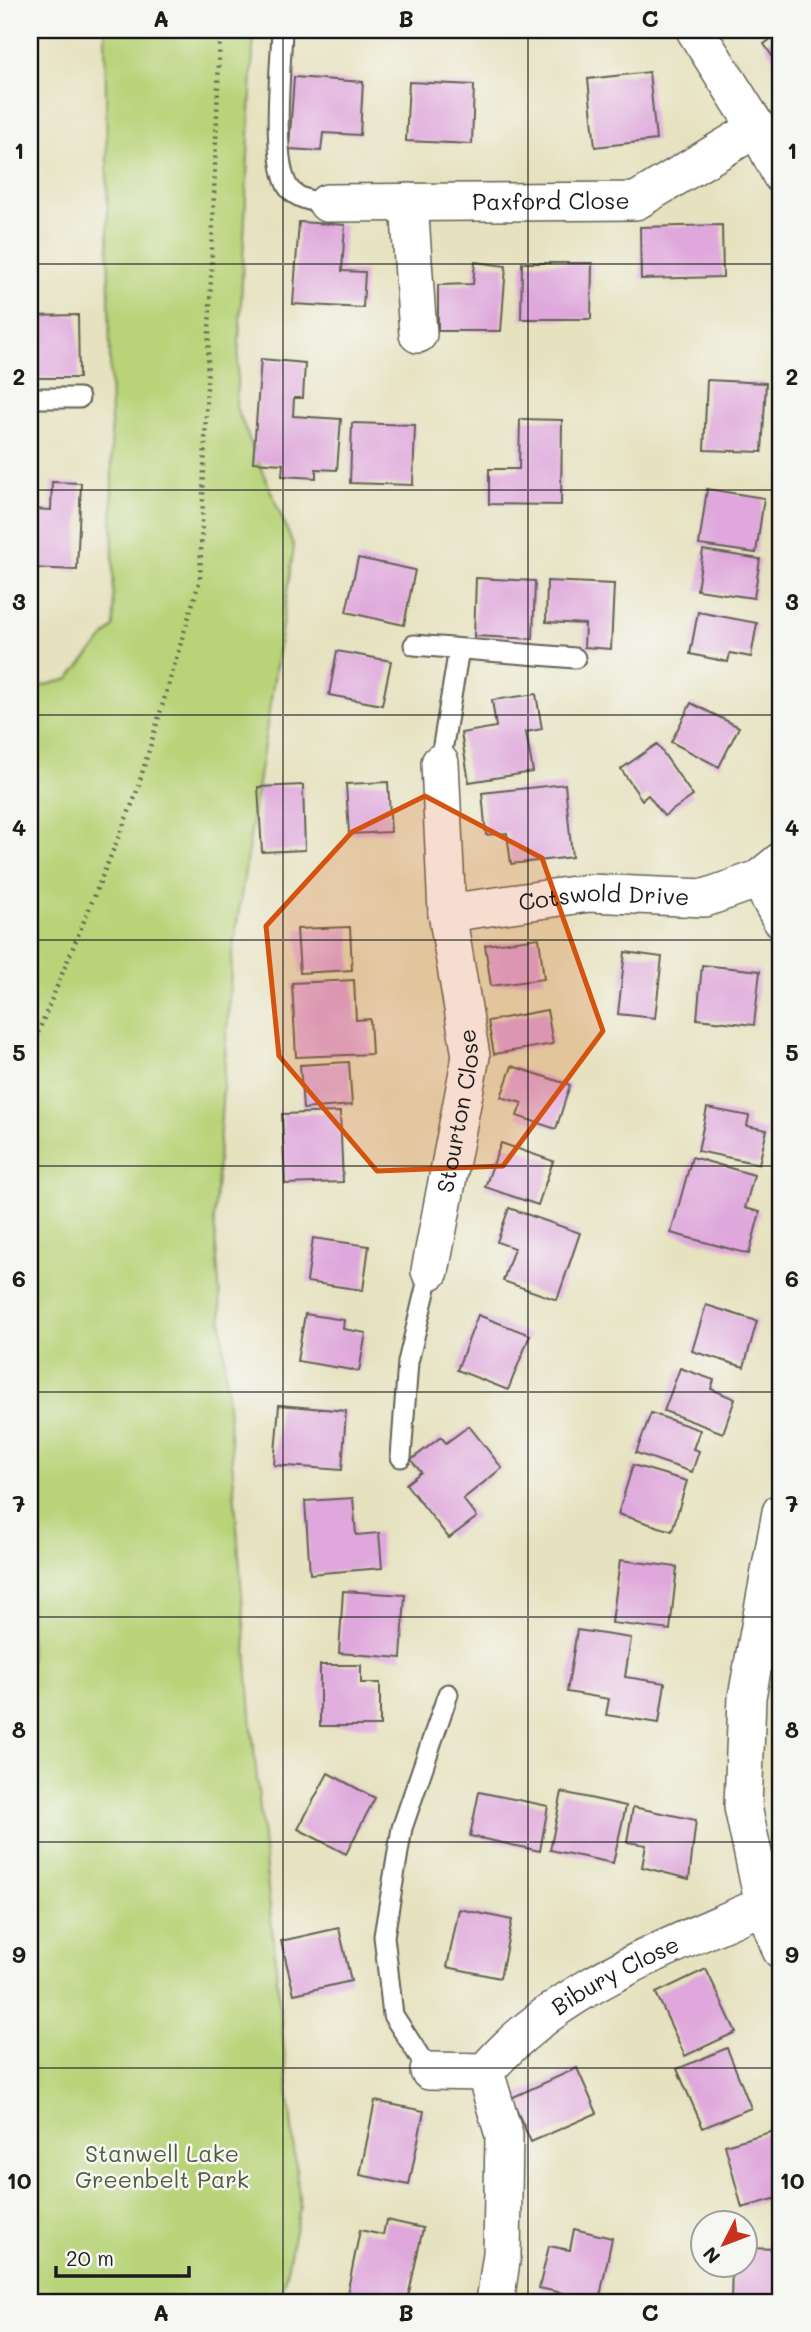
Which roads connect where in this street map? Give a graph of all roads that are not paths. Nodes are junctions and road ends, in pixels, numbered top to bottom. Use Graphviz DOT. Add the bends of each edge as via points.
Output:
graph roads {
  1 [pos="282,30"];
  2 [pos="695,30"];
  3 [pos="757,128"];
  4 [pos="781,175"];
  5 [pos="327,202"];
  6 [pos="409,202"];
  7 [pos="418,334"];
  8 [pos="30,398"];
  9 [pos="79,398"];
  10 [pos="414,645"];
  11 [pos="459,649"];
  12 [pos="575,657"];
  13 [pos="440,763"];
  14 [pos="770,870"];
  15 [pos="447,913"];
  16 [pos="781,919"];
  17 [pos="430,1271"];
  18 [pos="401,1457"];
  19 [pos="781,1512"];
  20 [pos="448,1694"];
  21 [pos="764,1905"];
  22 [pos="781,1950"];
  23 [pos="429,2071"];
  24 [pos="485,2072"];
  25 [pos="495,2302"];
  1 -- 5 [label="lane" via="279,159 289,189 310,201"];
  2 -- 3 [label="street"];
  3 -- 4 [label="street"];
  3 -- 6 [label="street, Paxford Close" via="636,201"];
  5 -- 6 [label="street, Paxford Close"];
  6 -- 7 [label="street"];
  8 -- 9 [label="lane"];
  10 -- 11 [label="lane"];
  11 -- 12 [label="lane"];
  11 -- 13 [label="lane"];
  13 -- 15 [label="street, Stourton Close"];
  14 -- 15 [label="street, Cotswold Drive" via="705,898 589,893"];
  14 -- 16 [label="street, Cotswold Drive"];
  15 -- 17 [label="street, Stourton Close" via="471,1056"];
  17 -- 18 [label="lane, Stourton Close" via="408,1362"];
  19 -- 21 [label="street" via="747,1697 743,1807"];
  20 -- 23 [label="lane" via="402,1828 384,1936 393,2015"];
  21 -- 22 [label="street"];
  21 -- 24 [label="street, Bibury Close" via="647,1958 553,2009 509,2043"];
  23 -- 24 [label="street"];
  24 -- 25 [label="street" via="504,2135 502,2254"];
}
